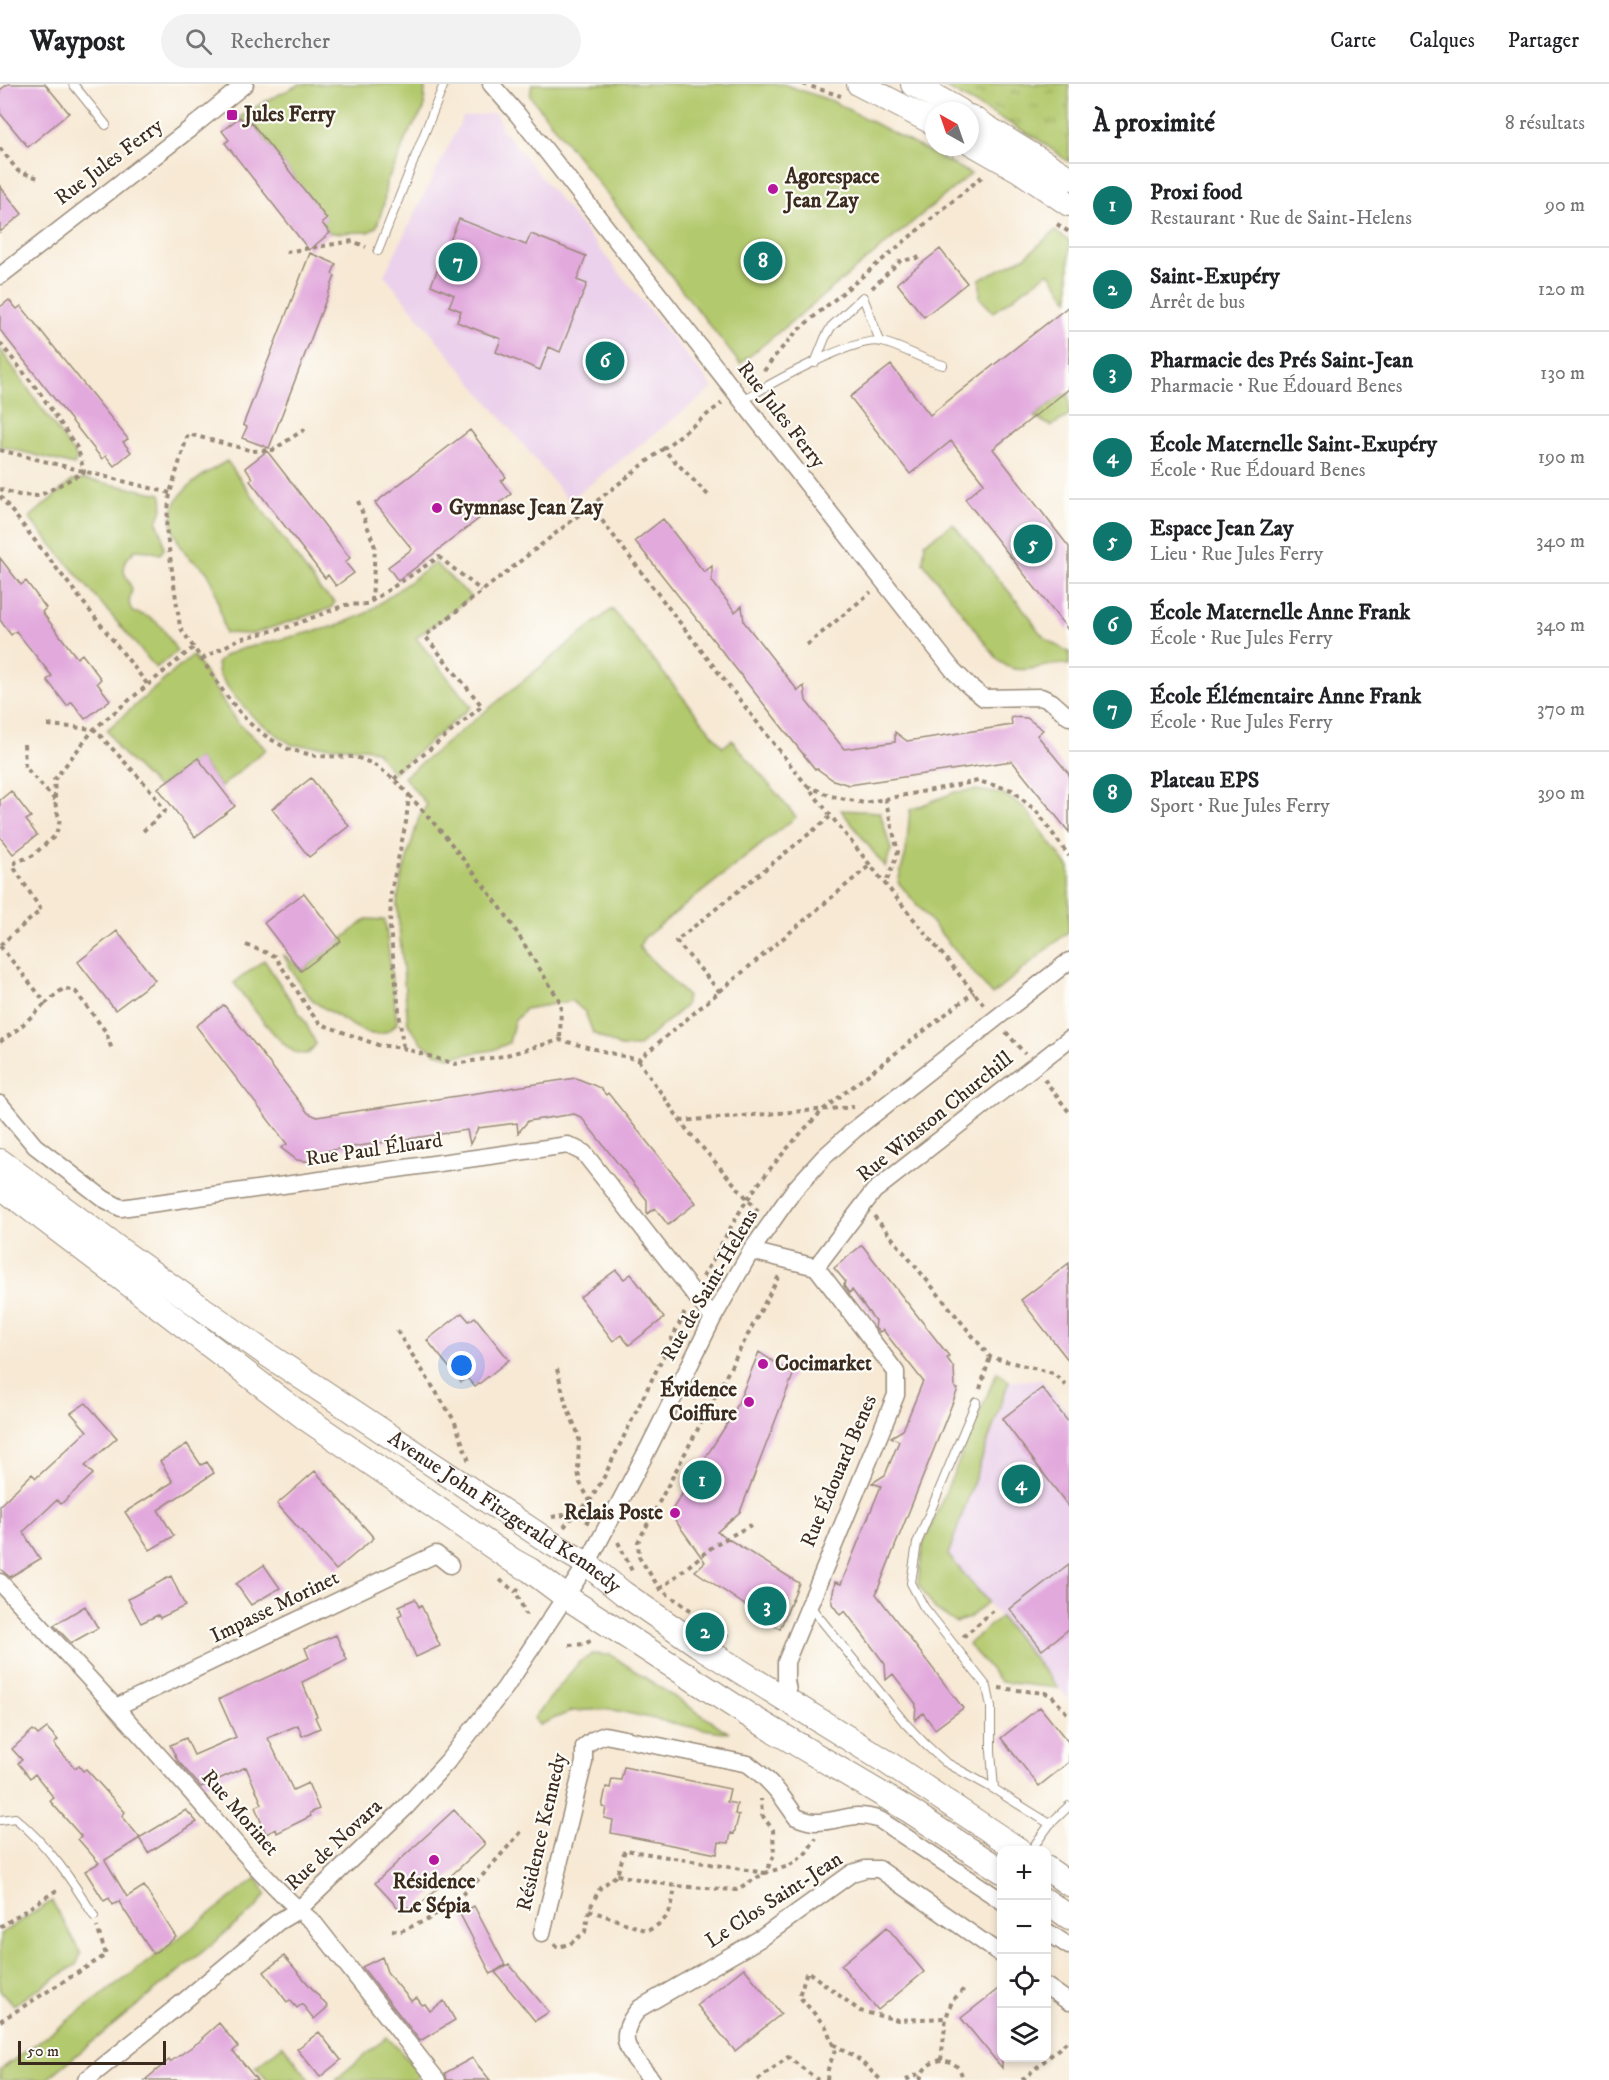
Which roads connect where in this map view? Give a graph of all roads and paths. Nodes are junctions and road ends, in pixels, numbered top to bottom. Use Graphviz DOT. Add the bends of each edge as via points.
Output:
graph roads {
  1 [pos="73,84"];
  2 [pos="245,84"];
  3 [pos="444,84"];
  4 [pos="491,84"];
  5 [pos="859,84"];
  6 [pos="913,84"];
  7 [pos="944,102"];
  8 [pos="925,118"];
  9 [pos="979,123"];
  10 [pos="106,125"];
  11 [pos="979,147"];
  12 [pos="0,148"];
  13 [pos="984,175"];
  14 [pos="38,178"];
  15 [pos="1069,178"];
  16 [pos="1069,204"];
  17 [pos="378,251"];
  18 [pos="286,252"];
  19 [pos="922,257"];
  20 [pos="0,276"];
  21 [pos="863,297"];
  22 [pos="880,341"];
  23 [pos="0,343"];
  24 [pos="815,363"];
  25 [pos="943,365"];
  26 [pos="764,372"];
  27 [pos="738,397"];
  28 [pos="305,429"];
  29 [pos="663,449"];
  30 [pos="0,450"];
  31 [pos="84,472"];
  32 [pos="0,489"];
  33 [pos="170,494"];
  34 [pos="0,496"];
  35 [pos="709,496"];
  36 [pos="358,501"];
  37 [pos="591,506"];
  38 [pos="884,582"];
  39 [pos="482,591"];
  40 [pos="372,601"];
  41 [pos="807,645"];
  42 [pos="194,647"];
  43 [pos="202,659"];
  44 [pos="148,685"];
  45 [pos="1069,717"];
  46 [pos="48,725"];
  47 [pos="94,729"];
  48 [pos="24,744"];
  49 [pos="394,779"];
  50 [pos="806,786"];
  51 [pos="409,795"];
  52 [pos="885,798"];
  53 [pos="56,801"];
  54 [pos="830,817"];
  55 [pos="142,832"];
  56 [pos="1069,856"];
  57 [pos="869,866"];
  58 [pos="885,885"];
  59 [pos="0,945"];
  60 [pos="246,945"];
  61 [pos="1069,961"];
  62 [pos="720,992"];
  63 [pos="46,1003"];
  64 [pos="996,1019"];
  65 [pos="560,1040"];
  66 [pos="1069,1040"];
  67 [pos="0,1042"];
  68 [pos="404,1048"];
  69 [pos="111,1050"];
  70 [pos="638,1060"];
  71 [pos="1035,1066"];
  72 [pos="0,1104"];
  73 [pos="885,1106"];
  74 [pos="1069,1112"];
  75 [pos="680,1121"];
  76 [pos="0,1161"];
  77 [pos="0,1186"];
  78 [pos="864,1204"];
  79 [pos="769,1224"];
  80 [pos="751,1251"];
  81 [pos="787,1260"];
  82 [pos="816,1267"];
  83 [pos="713,1318"];
  84 [pos="397,1331"];
  85 [pos="990,1357"];
  86 [pos="557,1369"];
  87 [pos="1069,1388"];
  88 [pos="976,1401"];
  89 [pos="471,1468"];
  90 [pos="590,1501"];
  91 [pos="751,1524"];
  92 [pos="587,1564"];
  93 [pos="450,1565"];
  94 [pos="0,1582"];
  95 [pos="660,1589"];
  96 [pos="566,1597"];
  97 [pos="809,1604"];
  98 [pos="994,1610"];
  99 [pos="737,1642"];
  100 [pos="953,1645"];
  101 [pos="987,1687"];
  102 [pos="790,1703"];
  103 [pos="116,1707"];
  104 [pos="1069,1716"];
  105 [pos="760,1789"];
  106 [pos="994,1789"];
  107 [pos="1069,1806"];
  108 [pos="0,1820"];
  109 [pos="826,1821"];
  110 [pos="1050,1824"];
  111 [pos="521,1832"];
  112 [pos="1012,1846"];
  113 [pos="1035,1846"];
  114 [pos="997,1868"];
  115 [pos="1051,1871"];
  116 [pos="765,1873"];
  117 [pos="617,1875"];
  118 [pos="72,1880"];
  119 [pos="1069,1884"];
  120 [pos="675,1886"];
  121 [pos="997,1897"];
  122 [pos="1051,1904"];
  123 [pos="298,1910"];
  124 [pos="590,1910"];
  125 [pos="94,1916"];
  126 [pos="1069,1917"];
  127 [pos="0,1927"];
  128 [pos="392,1930"];
  129 [pos="1051,1933"];
  130 [pos="542,1934"];
  131 [pos="1069,1946"];
  132 [pos="1001,1954"];
  133 [pos="965,1988"];
  134 [pos="1051,1989"];
  135 [pos="1069,2002"];
  136 [pos="946,2018"];
  137 [pos="0,2021"];
  138 [pos="1069,2040"];
  139 [pos="832,2044"];
  140 [pos="940,2060"];
  141 [pos="922,2072"];
  142 [pos="86,2080"];
  143 [pos="437,2080"];
  144 [pos="652,2080"];
  145 [pos="758,2080"];
  146 [pos="818,2080"];
  147 [pos="828,2080"];
  148 [pos="881,2080"];
  149 [pos="906,2080"];
  150 [pos="920,2080"];
  151 [pos="963,2080"];
  152 [pos="1022,2080"];
  1 -- 10 [label="lane"];
  2 -- 20 [label="street, Rue Jules Ferry"];
  3 -- 17 [label="lane"];
  4 -- 27 [label="street, Rue Jules Ferry"];
  5 -- 8 [label="main road"];
  6 -- 7 [label="main road"];
  9 -- 15 [label="main road"];
  11 -- 16 [label="main road"];
  12 -- 14 [label="path" via="18,171"];
  13 -- 26 [label="path" via="798,330"];
  17 -- 18 [label="path" via="353,241"];
  19 -- 21 [label="path" via="900,261"];
  21 -- 22 [label="lane"];
  21 -- 24 [label="lane" via="831,327"];
  22 -- 24 [label="lane" via="867,342"];
  22 -- 25 [label="lane"];
  23 -- 31 [label="path" via="78,449"];
  24 -- 27 [label="lane"];
  27 -- 29 [label="path"];
  27 -- 38 [label="street, Rue Jules Ferry"];
  28 -- 33 [label="path" via="273,450 253,451 188,434"];
  29 -- 35 [label="path"];
  29 -- 37 [label="path"];
  30 -- 31 [label="path"];
  31 -- 32 [label="path" via="39,496"];
  31 -- 33 [label="path"];
  33 -- 42 [label="path" via="166,528 180,627"];
  34 -- 44 [label="path"];
  36 -- 40 [label="path" via="375,547"];
  37 -- 39 [label="path"];
  37 -- 50 [label="path"];
  38 -- 41 [label="path"];
  38 -- 45 [label="street, Rue Jules Ferry" via="953,670 984,698 1041,697"];
  39 -- 40 [label="path" via="439,557"];
  39 -- 49 [label="path" via="425,636 482,706"];
  40 -- 43 [label="path" via="345,605 288,627 239,639"];
  42 -- 43 [label="path"];
  42 -- 44 [label="path"];
  43 -- 49 [label="path" via="248,722 267,737 288,749 316,756 356,757"];
  44 -- 47 [label="path"];
  46 -- 47 [label="path"];
  47 -- 53 [label="path" via="54,780"];
  47 -- 55 [label="path" via="165,811"];
  48 -- 53 [label="path" via="25,767"];
  49 -- 51 [label="path"];
  50 -- 52 [label="path" via="864,803"];
  50 -- 54 [label="path"];
  51 -- 65 [label="path" via="504,912 561,1003"];
  51 -- 68 [label="path" via="391,892 390,928"];
  52 -- 56 [label="path" via="978,781 1012,790 1037,812"];
  52 -- 58 [label="path" via="898,852"];
  53 -- 59 [label="path" via="60,819 56,835 13,866 41,910"];
  54 -- 57 [label="path"];
  54 -- 62 [label="path" via="676,940"];
  57 -- 58 [label="path"];
  57 -- 62 [label="path"];
  58 -- 64 [label="path"];
  59 -- 63 [label="path"];
  60 -- 68 [label="path" via="275,956 321,1024 378,1045"];
  61 -- 64 [label="street, Rue de Saint-Helens"];
  62 -- 70 [label="path"];
  63 -- 67 [label="path"];
  63 -- 69 [label="path" via="64,988 75,992 106,1032"];
  64 -- 71 [label="path"];
  64 -- 73 [label="street, Rue de Saint-Helens"];
  65 -- 68 [label="path" via="455,1064"];
  65 -- 70 [label="path"];
  66 -- 71 [label="street, Rue Winston Churchill"];
  70 -- 75 [label="path"];
  71 -- 74 [label="path"];
  71 -- 78 [label="street, Rue Winston Churchill" via="886,1181"];
  72 -- 83 [label="street, Rue Paul Éluard" via="35,1146 104,1200 121,1208 568,1145 584,1153"];
  73 -- 75 [label="path"];
  73 -- 79 [label="street, Rue de Saint-Helens" via="824,1157"];
  75 -- 79 [label="path"];
  76 -- 92 [label="main road, Avenue John Fitzgerald Kennedy" via="265,1353"];
  77 -- 96 [label="main road, Avenue John Fitzgerald Kennedy" via="304,1417"];
  78 -- 82 [label="street, Rue Winston Churchill"];
  78 -- 85 [label="path"];
  79 -- 80 [label="street, Rue de Saint-Helens"];
  80 -- 81 [label="street"];
  80 -- 83 [label="street, Rue de Saint-Helens"];
  81 -- 82 [label="street"];
  81 -- 95 [label="path" via="638,1542 639,1557"];
  82 -- 97 [label="street, Rue Édouard Benes" via="896,1372 896,1395"];
  83 -- 92 [label="street, Rue de Saint-Helens"];
  84 -- 89 [label="path" via="454,1420"];
  85 -- 87 [label="path" via="1053,1373"];
  85 -- 88 [label="path"];
  86 -- 90 [label="path" via="579,1436 580,1483"];
  88 -- 100 [label="lane" via="918,1542 910,1583"];
  91 -- 95 [label="path" via="716,1544"];
  92 -- 96 [label="street, Rue de Saint-Helens"];
  92 -- 102 [label="main road, Avenue John Fitzgerald Kennedy" via="698,1645"];
  93 -- 103 [label="street, Impasse Morinet" via="436,1554"];
  94 -- 103 [label="street, Rue Morinet"];
  95 -- 99 [label="path"];
  96 -- 114 [label="main road, Avenue John Fitzgerald Kennedy"];
  96 -- 123 [label="street, Rue de Novara" via="505,1688 447,1761 405,1808"];
  97 -- 102 [label="street, Rue Édouard Benes" via="786,1662"];
  97 -- 106 [label="lane" via="926,1745 945,1762"];
  98 -- 100 [label="path"];
  100 -- 101 [label="lane"];
  101 -- 104 [label="path" via="1045,1693"];
  101 -- 106 [label="lane"];
  102 -- 112 [label="main road, Avenue John Fitzgerald Kennedy"];
  103 -- 123 [label="street, Rue Morinet"];
  105 -- 116 [label="path" via="762,1815 773,1830 774,1856"];
  106 -- 110 [label="lane"];
  107 -- 110 [label="lane"];
  108 -- 118 [label="lane" via="15,1818 25,1826"];
  109 -- 116 [label="path" via="806,1853 789,1866"];
  109 -- 121 [label="street, Résidence Kennedy" via="866,1815 880,1820"];
  109 -- 130 [label="street, Résidence Kennedy" via="796,1817 766,1776 748,1764 605,1735 584,1747 584,1762"];
  110 -- 113 [label="lane"];
  111 -- 128 [label="path" via="457,1899 427,1920 401,1931"];
  115 -- 119 [label="main road"];
  116 -- 117 [label="path" via="625,1850"];
  116 -- 120 [label="path" via="736,1890"];
  117 -- 120 [label="path"];
  117 -- 124 [label="path" via="600,1888"];
  118 -- 125 [label="lane"];
  118 -- 127 [label="path"];
  120 -- 124 [label="path" via="672,1908 661,1924 646,1930"];
  122 -- 126 [label="main road"];
  123 -- 142 [label="street, Rue de Novara" via="278,1922"];
  123 -- 143 [label="street, Rue Morinet" via="314,1923"];
  124 -- 130 [label="path" via="585,1932 570,1944 557,1947"];
  125 -- 137 [label="path" via="106,1956"];
  129 -- 131 [label="street"];
  132 -- 144 [label="street, Le Clos Saint-Jean" via="879,1869 852,1873 763,1937 640,2008 630,2019 625,2036 628,2051"];
  133 -- 136 [label="path" via="952,2001"];
  134 -- 135 [label="street"];
  136 -- 139 [label="path" via="898,2020 860,2011 807,1971 799,1996 826,2027"];
  136 -- 140 [label="path"];
  138 -- 152 [label="path"];
  139 -- 147 [label="path" via="835,2050"];
  139 -- 148 [label="path" via="857,2058"];
  140 -- 141 [label="path"];
  140 -- 151 [label="path" via="955,2064"];
  141 -- 149 [label="path"];
  141 -- 150 [label="path"];
  145 -- 146 [label="path" via="788,2057"];
}
